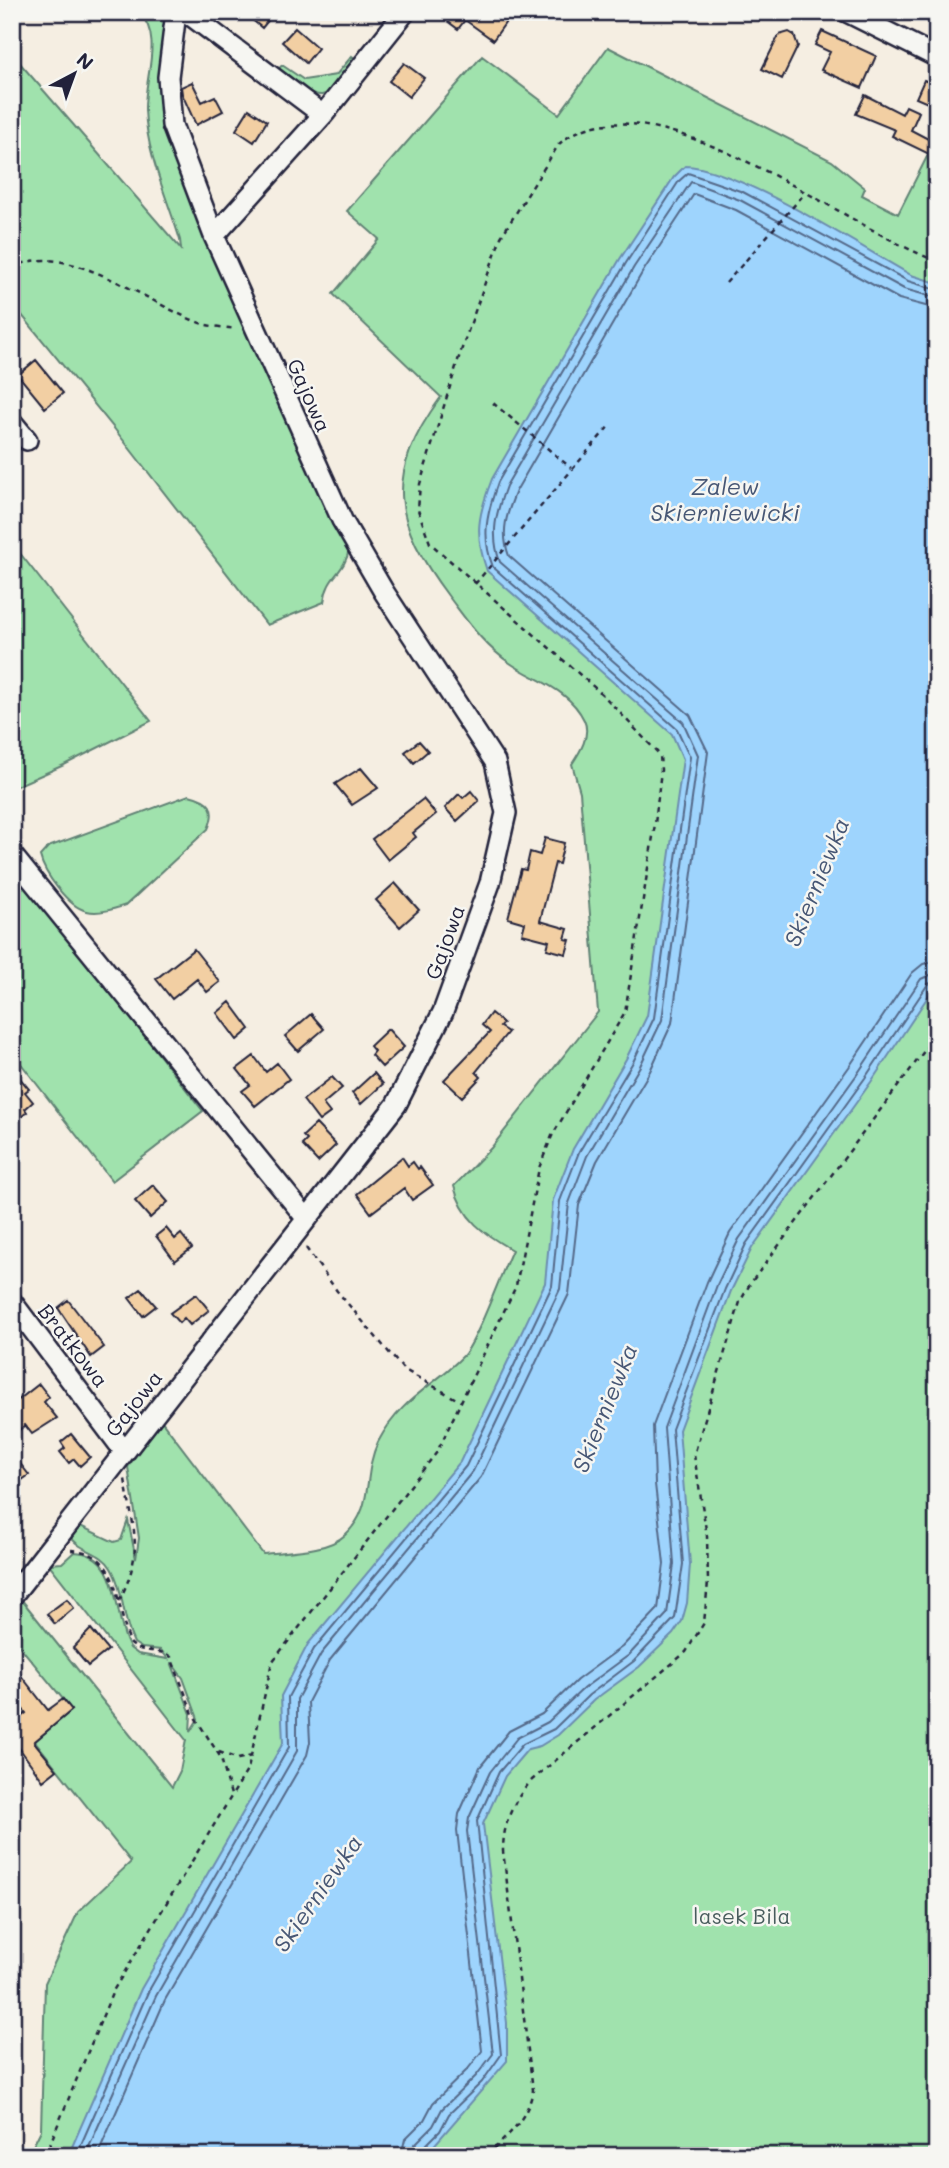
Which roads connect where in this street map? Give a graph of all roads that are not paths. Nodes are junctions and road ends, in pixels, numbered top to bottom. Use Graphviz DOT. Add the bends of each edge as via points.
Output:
graph roads {
  1 [pos="176,12"];
  2 [pos="186,12"];
  3 [pos="405,12"];
  4 [pos="847,12"];
  5 [pos="937,57"];
  6 [pos="324,115"];
  7 [pos="214,236"];
  8 [pos="12,422"];
  9 [pos="27,440"];
  10 [pos="12,855"];
  11 [pos="301,1227"];
  12 [pos="12,1302"];
  13 [pos="124,1451"];
  14 [pos="12,1596"];
  1 -- 7 [label="street, Gajowa" via="168,77 172,125"];
  2 -- 6 [label="street"];
  3 -- 6 [label="street"];
  4 -- 5 [label="street"];
  6 -- 7 [label="street"];
  7 -- 11 [label="street, Gajowa" via="356,547 495,762 506,805 490,883 422,1057 396,1105"];
  8 -- 9 [label="street"];
  10 -- 11 [label="street"];
  11 -- 13 [label="street, Gajowa"];
  12 -- 13 [label="street, Bratkowa"];
  13 -- 14 [label="street, Gajowa"];
}
